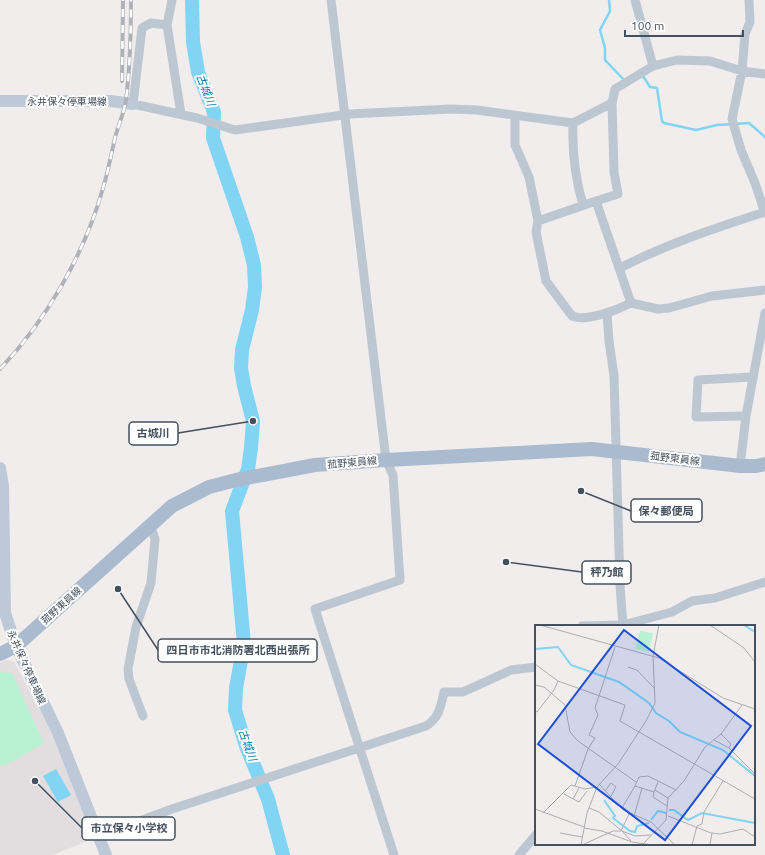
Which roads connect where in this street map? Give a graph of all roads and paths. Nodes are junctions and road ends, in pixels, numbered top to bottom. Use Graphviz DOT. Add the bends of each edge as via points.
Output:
graph roads {
  1 [pos="172,0"];
  2 [pos="331,0"];
  3 [pos="635,0"];
  4 [pos="749,0"];
  5 [pos="167,25"];
  6 [pos="653,66"];
  7 [pos="742,71"];
  8 [pos="765,74"];
  9 [pos="0,101"];
  10 [pos="133,104"];
  11 [pos="612,104"];
  12 [pos="181,114"];
  13 [pos="345,115"];
  14 [pos="515,116"];
  15 [pos="574,124"];
  16 [pos="596,201"];
  17 [pos="583,205"];
  18 [pos="765,213"];
  19 [pos="538,221"];
  20 [pos="620,268"];
  21 [pos="765,290"];
  22 [pos="631,303"];
  23 [pos="607,313"];
  24 [pos="765,313"];
  25 [pos="752,377"];
  26 [pos="746,416"];
  27 [pos="616,451"];
  28 [pos="386,460"];
  29 [pos="740,466"];
  30 [pos="762,467"];
  31 [pos="0,468"];
  32 [pos="150,524"];
  33 [pos="765,582"];
  34 [pos="623,625"];
  35 [pos="626,625"];
  36 [pos="16,646"];
  37 [pos="0,654"];
  38 [pos="535,667"];
  39 [pos="143,716"];
  40 [pos="359,748"];
  41 [pos="99,836"];
  42 [pos="535,837"];
  43 [pos="106,855"];
  44 [pos="394,855"];
  45 [pos="519,855"];
  1 -- 5 [label="street"];
  2 -- 13 [label="street"];
  3 -- 6 [label="street"];
  4 -- 7 [label="street" via="750,22 745,34"];
  5 -- 10 [label="street" via="151,23 142,28"];
  5 -- 12 [label="street"];
  6 -- 7 [label="street" via="668,61 695,60 710,61"];
  6 -- 11 [label="street" via="615,89"];
  7 -- 8 [label="street"];
  7 -- 18 [label="street" via="732,122"];
  9 -- 10 [label="main road, 永井保々停車場線" via="110,101"];
  10 -- 12 [label="street"];
  11 -- 15 [label="street"];
  11 -- 16 [label="street" via="614,172 618,194"];
  12 -- 13 [label="street" via="229,129 250,129"];
  13 -- 14 [label="street" via="451,109"];
  13 -- 28 [label="street"];
  14 -- 15 [label="street"];
  14 -- 19 [label="street" via="515,145 529,177"];
  15 -- 17 [label="street" via="572,145 577,185"];
  16 -- 17 [label="street"];
  16 -- 20 [label="street"];
  17 -- 19 [label="street"];
  18 -- 20 [label="street" via="684,238"];
  19 -- 23 [label="street" via="536,232 546,281 572,316 577,318"];
  20 -- 22 [label="street"];
  21 -- 22 [label="street" via="712,296 664,308"];
  22 -- 23 [label="street"];
  23 -- 27 [label="street" via="614,376"];
  24 -- 25 [label="street"];
  25 -- 26 [label="street"];
  25 -- 26 [label="street" via="698,380 696,417"];
  26 -- 29 [label="street"];
  27 -- 28 [label="main road, 菰野東員線" via="592,449"];
  27 -- 29 [label="main road, 菰野東員線"];
  27 -- 34 [label="street"];
  28 -- 32 [label="main road, 菰野東員線" via="315,465 210,487 172,506"];
  28 -- 40 [label="street" via="393,475 400,580 315,609"];
  29 -- 30 [label="main road, 菰野東員線"];
  31 -- 36 [label="main road, 永井保々停車場線" via="5,614"];
  32 -- 36 [label="main road, 菰野東員線"];
  32 -- 39 [label="street" via="154,539 151,583 136,627 128,669 129,679"];
  33 -- 35 [label="street" via="715,598 692,602 672,612"];
  36 -- 37 [label="main road, 菰野東員線"];
  36 -- 41 [label="main road, 永井保々停車場線" via="58,733"];
  38 -- 40 [label="street" via="511,670 463,692 444,692 434,721"];
  40 -- 41 [label="street" via="172,809"];
  40 -- 44 [label="street"];
  41 -- 43 [label="main road, 永井保々停車場線"];
  42 -- 45 [label="street"];
}
